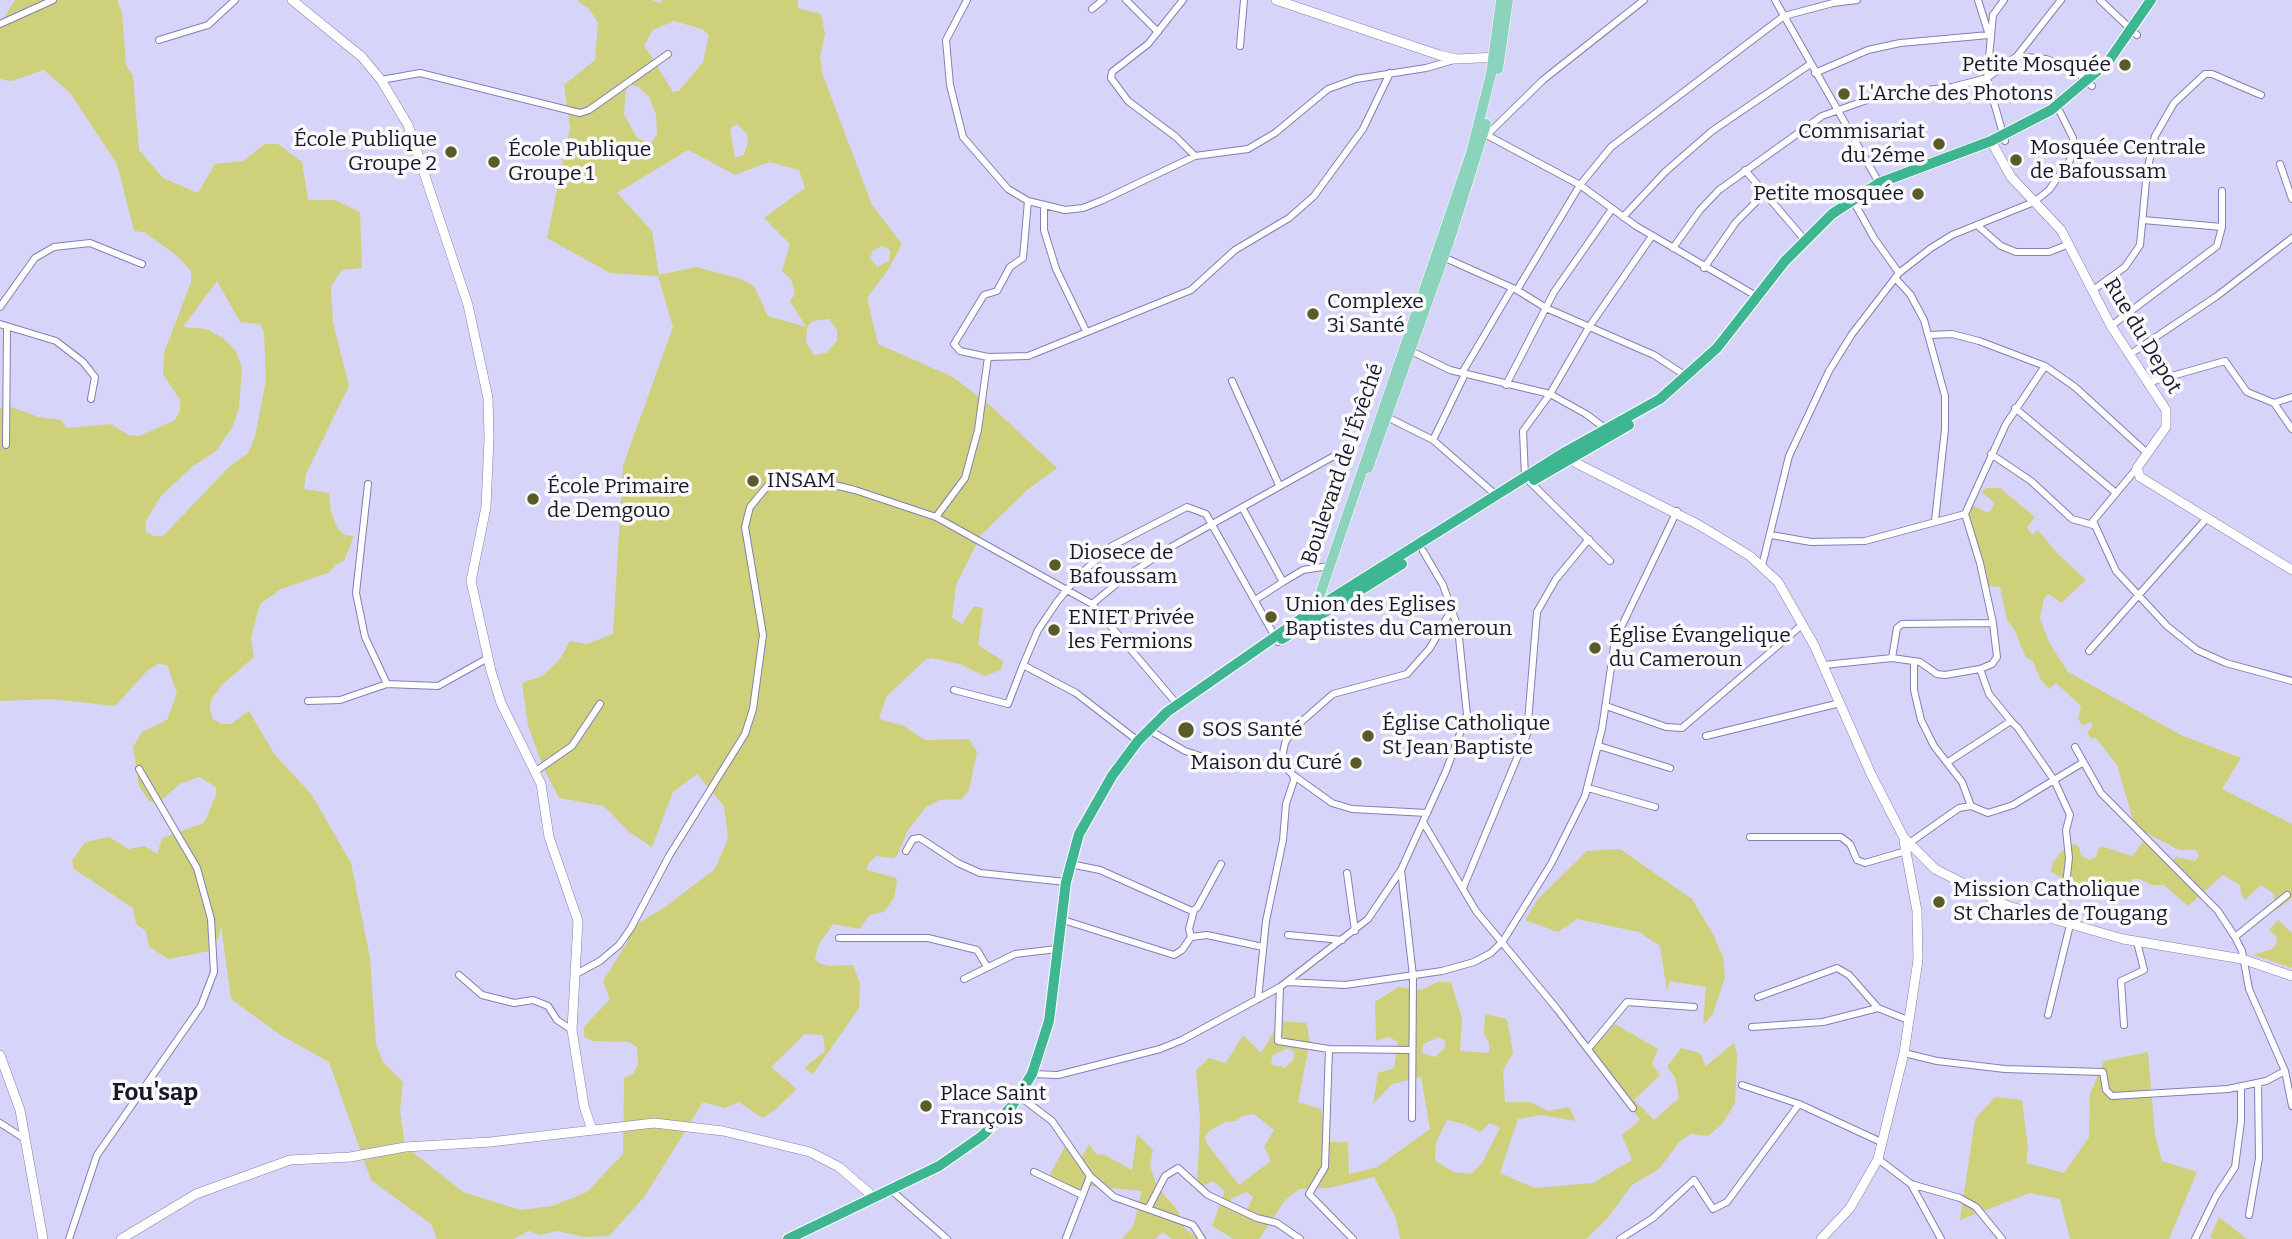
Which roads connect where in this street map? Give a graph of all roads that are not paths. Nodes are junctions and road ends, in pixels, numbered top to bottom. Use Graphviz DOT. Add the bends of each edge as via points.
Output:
graph roads {
  1 [pos="53,0"];
  2 [pos="235,0"];
  3 [pos="292,0"];
  4 [pos="967,0"];
  5 [pos="1103,0"];
  6 [pos="1126,0"];
  7 [pos="1183,0"];
  8 [pos="1244,0"];
  9 [pos="1276,0"];
  10 [pos="1501,0"];
  11 [pos="1508,0"];
  12 [pos="1644,0"];
  13 [pos="1775,0"];
  14 [pos="1857,0"];
  15 [pos="1978,0"];
  16 [pos="2004,0"];
  17 [pos="2061,0"];
  18 [pos="2100,0"];
  19 [pos="2151,0"];
  20 [pos="2158,0"];
  21 [pos="1288,3"];
  22 [pos="1092,9"];
  23 [pos="1784,16"];
  24 [pos="0,24"];
  25 [pos="1158,32"];
  26 [pos="2135,33"];
  27 [pos="1989,35"];
  28 [pos="159,40"];
  29 [pos="1240,46"];
  30 [pos="668,54"];
  31 [pos="2017,56"];
  32 [pos="1497,58"];
  33 [pos="1456,59"];
  34 [pos="1809,65"];
  35 [pos="1390,73"];
  36 [pos="1815,73"];
  37 [pos="1987,78"];
  38 [pos="381,80"];
  39 [pos="2090,84"];
  40 [pos="2262,95"];
  41 [pos="1836,111"];
  42 [pos="2060,112"];
  43 [pos="1483,132"];
  44 [pos="2004,138"];
  45 [pos="1992,144"];
  46 [pos="1195,156"];
  47 [pos="2280,164"];
  48 [pos="1745,170"];
  49 [pos="1580,185"];
  50 [pos="1881,186"];
  51 [pos="2222,191"];
  52 [pos="1763,195"];
  53 [pos="2292,199"];
  54 [pos="1028,201"];
  55 [pos="2035,202"];
  56 [pos="1855,204"];
  57 [pos="1044,206"];
  58 [pos="1612,209"];
  59 [pos="1623,217"];
  60 [pos="2143,220"];
  61 [pos="1977,225"];
  62 [pos="2222,227"];
  63 [pos="1652,236"];
  64 [pos="2292,238"];
  65 [pos="1804,239"];
  66 [pos="2069,244"];
  67 [pos="1673,248"];
  68 [pos="1443,257"];
  69 [pos="142,264"];
  70 [pos="1704,268"];
  71 [pos="1897,275"];
  72 [pos="1514,290"];
  73 [pos="2093,290"];
  74 [pos="1760,298"];
  75 [pos="0,307"];
  76 [pos="1546,308"];
  77 [pos="3,326"];
  78 [pos="2111,326"];
  79 [pos="1589,327"];
  80 [pos="1086,331"];
  81 [pos="1930,335"];
  82 [pos="1411,351"];
  83 [pos="2129,355"];
  84 [pos="988,357"];
  85 [pos="2045,366"];
  86 [pos="1464,374"];
  87 [pos="1232,381"];
  88 [pos="1397,381"];
  89 [pos="1688,381"];
  90 [pos="2147,383"];
  91 [pos="1506,385"];
  92 [pos="1550,394"];
  93 [pos="2292,397"];
  94 [pos="91,398"];
  95 [pos="2274,403"];
  96 [pos="2015,408"];
  97 [pos="1387,417"];
  98 [pos="2292,429"];
  99 [pos="1607,433"];
  100 [pos="1433,440"];
  101 [pos="6,445"];
  102 [pos="1991,454"];
  103 [pos="2148,454"];
  104 [pos="1567,455"];
  105 [pos="1334,456"];
  106 [pos="2137,468"];
  107 [pos="1527,480"];
  108 [pos="368,484"];
  109 [pos="1279,485"];
  110 [pos="1357,491"];
  111 [pos="2116,493"];
  112 [pos="1497,495"];
  113 [pos="1243,509"];
  114 [pos="1676,511"];
  115 [pos="1965,514"];
  116 [pos="936,517"];
  117 [pos="2207,518"];
  118 [pos="1935,521"];
  119 [pos="2093,525"];
  120 [pos="1211,527"];
  121 [pos="1770,535"];
  122 [pos="1589,539"];
  123 [pos="1421,548"];
  124 [pos="1610,561"];
  125 [pos="1329,566"];
  126 [pos="1762,566"];
  127 [pos="2292,570"];
  128 [pos="1283,582"];
  129 [pos="1066,590"];
  130 [pos="2138,596"];
  131 [pos="1255,600"];
  132 [pos="1092,604"];
  133 [pos="1453,607"];
  134 [pos="1318,612"];
  135 [pos="1993,623"];
  136 [pos="1803,625"];
  137 [pos="1276,639"];
  138 [pos="2089,651"];
  139 [pos="488,658"];
  140 [pos="1892,658"];
  141 [pos="1914,661"];
  142 [pos="1023,665"];
  143 [pos="1824,665"];
  144 [pos="1980,669"];
  145 [pos="2292,681"];
  146 [pos="387,684"];
  147 [pos="954,690"];
  148 [pos="308,701"];
  149 [pos="1840,703"];
  150 [pos="600,704"];
  151 [pos="1177,704"];
  152 [pos="1605,706"];
  153 [pos="1467,715"];
  154 [pos="2011,721"];
  155 [pos="1149,730"];
  156 [pos="1528,734"];
  157 [pos="1706,736"];
  158 [pos="1138,741"];
  159 [pos="1599,746"];
  160 [pos="2075,747"];
  161 [pos="1948,762"];
  162 [pos="1281,763"];
  163 [pos="2082,763"];
  164 [pos="1671,768"];
  165 [pos="139,769"];
  166 [pos="536,771"];
  167 [pos="1293,775"];
  168 [pos="2054,780"];
  169 [pos="1588,788"];
  170 [pos="1971,806"];
  171 [pos="1655,807"];
  172 [pos="1427,813"];
  173 [pos="1423,822"];
  174 [pos="1750,837"];
  175 [pos="1906,844"];
  176 [pos="906,851"];
  177 [pos="1070,864"];
  178 [pos="1221,864"];
  179 [pos="1401,870"];
  180 [pos="1347,873"];
  181 [pos="1066,882"];
  182 [pos="1462,888"];
  183 [pos="2287,895"];
  184 [pos="1195,910"];
  185 [pos="1060,919"];
  186 [pos="2066,923"];
  187 [pos="1355,931"];
  188 [pos="1288,934"];
  189 [pos="1191,937"];
  190 [pos="2235,937"];
  191 [pos="839,938"];
  192 [pos="1342,940"];
  193 [pos="1503,941"];
  194 [pos="2137,942"];
  195 [pos="1263,947"];
  196 [pos="1057,948"];
  197 [pos="2242,959"];
  198 [pos="986,965"];
  199 [pos="576,974"];
  200 [pos="459,975"];
  201 [pos="1413,976"];
  202 [pos="2292,976"];
  203 [pos="964,979"];
  204 [pos="1287,982"];
  205 [pos="1280,987"];
  206 [pos="1758,997"];
  207 [pos="1258,999"];
  208 [pos="1694,1007"];
  209 [pos="1878,1008"];
  210 [pos="2048,1015"];
  211 [pos="1908,1020"];
  212 [pos="2124,1025"];
  213 [pos="1752,1027"];
  214 [pos="572,1030"];
  215 [pos="1329,1049"];
  216 [pos="1588,1049"];
  217 [pos="1411,1050"];
  218 [pos="1903,1053"];
  219 [pos="0,1055"];
  220 [pos="2287,1068"];
  221 [pos="1032,1074"];
  222 [pos="2258,1083"];
  223 [pos="1742,1085"];
  224 [pos="2241,1087"];
  225 [pos="1019,1096"];
  226 [pos="1799,1104"];
  227 [pos="2292,1106"];
  228 [pos="1633,1108"];
  229 [pos="1412,1118"];
  230 [pos="0,1123"];
  231 [pos="592,1130"];
  232 [pos="25,1139"];
  233 [pos="1881,1142"];
  234 [pos="1878,1158"];
  235 [pos="1034,1172"];
  236 [pos="1090,1176"];
  237 [pos="1911,1184"];
  238 [pos="891,1190"];
  239 [pos="1082,1195"];
  240 [pos="875,1198"];
  241 [pos="1148,1209"];
  242 [pos="2249,1215"];
  243 [pos="1346,1232"];
  244 [pos="1066,1237"];
  245 [pos="43,1239"];
  246 [pos="69,1239"];
  247 [pos="121,1239"];
  248 [pos="788,1239"];
  249 [pos="947,1239"];
  250 [pos="1202,1239"];
  251 [pos="1300,1239"];
  252 [pos="1339,1239"];
  253 [pos="1353,1239"];
  254 [pos="1620,1239"];
  255 [pos="1821,1239"];
  256 [pos="1941,1239"];
  257 [pos="2002,1239"];
  258 [pos="2195,1239"];
  1 -- 24 [label="street"];
  2 -- 28 [label="street" via="208,25"];
  3 -- 38 [label="street" via="350,46"];
  4 -- 54 [label="street" via="946,40 957,122 967,145 992,173"];
  5 -- 22 [label="street"];
  6 -- 25 [label="street"];
  7 -- 25 [label="street"];
  8 -- 29 [label="street"];
  9 -- 21 [label="street"];
  10 -- 32 [label="main road, Boulevard de l'Évêché"];
  11 -- 32 [label="main road, Boulevard de l'Évêché"];
  12 -- 43 [label="street"];
  13 -- 23 [label="street"];
  14 -- 23 [label="street"];
  15 -- 27 [label="street"];
  16 -- 27 [label="street" via="1993,15"];
  17 -- 31 [label="street"];
  18 -- 26 [label="street"];
  19 -- 26 [label="highway"];
  20 -- 26 [label="highway"];
  21 -- 33 [label="street"];
  23 -- 34 [label="street"];
  23 -- 49 [label="street" via="1611,147"];
  25 -- 46 [label="street" via="1112,72 1111,81 1128,101"];
  26 -- 39 [label="highway"];
  27 -- 36 [label="street" via="1900,43 1868,50"];
  27 -- 37 [label="street"];
  30 -- 38 [label="street" via="580,113 419,74"];
  31 -- 37 [label="street"];
  31 -- 39 [label="street" via="2046,59 2075,70"];
  32 -- 33 [label="street"];
  32 -- 43 [label="main road, Boulevard de l'Évêché"];
  33 -- 35 [label="street"];
  34 -- 36 [label="street"];
  34 -- 59 [label="street" via="1712,131"];
  35 -- 46 [label="street" via="1328,89 1248,149"];
  35 -- 80 [label="street" via="1363,129 1314,196 1290,218 1235,250 1191,290"];
  36 -- 41 [label="street"];
  37 -- 41 [label="street" via="1878,96"];
  37 -- 44 [label="street"];
  38 -- 139 [label="street" via="421,158 431,202 468,305 488,398 489,471 471,581"];
  39 -- 42 [label="highway"];
  39 -- 44 [label="highway"];
  40 -- 60 [label="street" via="2205,74 2174,103 2155,136"];
  41 -- 48 [label="street"];
  41 -- 50 [label="street"];
  42 -- 44 [label="highway"];
  42 -- 55 [label="street" via="2073,138 2070,160 2058,181"];
  43 -- 49 [label="street"];
  43 -- 68 [label="main road, Boulevard de l'Évêché"];
  43 -- 88 [label="main road, Boulevard de l'Évêché"];
  44 -- 45 [label="highway"];
  45 -- 50 [label="highway"];
  45 -- 55 [label="street, Rue du Depot" via="2011,177"];
  46 -- 57 [label="street" via="1083,208"];
  47 -- 53 [label="street"];
  48 -- 52 [label="street"];
  48 -- 67 [label="street" via="1700,210"];
  49 -- 58 [label="street"];
  49 -- 72 [label="street"];
  50 -- 56 [label="highway"];
  50 -- 65 [label="highway" via="1843,204"];
  51 -- 62 [label="street"];
  52 -- 65 [label="street"];
  52 -- 70 [label="street" via="1736,222"];
  54 -- 57 [label="street"];
  54 -- 84 [label="street" via="1023,258 1010,267 997,291 984,295 954,344 960,351"];
  55 -- 61 [label="street"];
  55 -- 66 [label="street, Rue du Depot"];
  56 -- 71 [label="street"];
  56 -- 74 [label="highway" via="1808,244"];
  57 -- 80 [label="street" via="1044,230 1056,269"];
  58 -- 59 [label="street"];
  58 -- 76 [label="street"];
  59 -- 63 [label="street"];
  60 -- 62 [label="street"];
  60 -- 73 [label="street" via="2135,256"];
  61 -- 66 [label="street" via="2001,246 2016,252 2049,252"];
  61 -- 71 [label="street" via="1931,248"];
  62 -- 78 [label="street" via="2213,250"];
  63 -- 67 [label="street"];
  63 -- 79 [label="street"];
  64 -- 83 [label="street" via="2186,319"];
  65 -- 74 [label="highway"];
  66 -- 73 [label="street, Rue du Depot"];
  67 -- 70 [label="street"];
  68 -- 72 [label="street"];
  68 -- 82 [label="main road, Boulevard de l'Évêché"];
  69 -- 75 [label="street" via="90,243 54,247 35,258"];
  70 -- 74 [label="street"];
  71 -- 81 [label="street"];
  71 -- 121 [label="street" via="1852,334 1804,420 1786,468"];
  72 -- 76 [label="street"];
  72 -- 86 [label="street"];
  73 -- 78 [label="street, Rue du Depot"];
  74 -- 89 [label="highway" via="1719,351"];
  76 -- 79 [label="street"];
  76 -- 91 [label="street"];
  77 -- 94 [label="street" via="56,341 83,362 95,377"];
  77 -- 101 [label="street"];
  78 -- 83 [label="street, Rue du Depot"];
  79 -- 89 [label="street" via="1654,355"];
  79 -- 92 [label="street"];
  80 -- 84 [label="street" via="1028,356"];
  81 -- 85 [label="street" via="1952,334 1979,341"];
  81 -- 118 [label="street" via="1946,409"];
  82 -- 86 [label="street"];
  82 -- 88 [label="main road, Boulevard de l'Évêché"];
  83 -- 90 [label="street, Rue du Depot"];
  84 -- 116 [label="street" via="978,430 965,478"];
  85 -- 96 [label="street"];
  85 -- 103 [label="street" via="2075,387"];
  86 -- 91 [label="street"];
  86 -- 100 [label="street"];
  87 -- 109 [label="street"];
  88 -- 97 [label="main road, Boulevard de l'Évêché"];
  88 -- 110 [label="main road, Boulevard de l'Évêché"];
  89 -- 99 [label="highway"];
  90 -- 95 [label="street" via="2225,361 2247,391"];
  90 -- 103 [label="street, Rue du Depot" via="2166,410 2168,422"];
  91 -- 92 [label="street"];
  92 -- 99 [label="street" via="1586,414"];
  92 -- 107 [label="street" via="1523,431"];
  93 -- 95 [label="street"];
  95 -- 98 [label="street"];
  96 -- 102 [label="street"];
  96 -- 111 [label="street"];
  97 -- 100 [label="street"];
  97 -- 110 [label="main road, Boulevard de l'Évêché"];
  99 -- 104 [label="highway"];
  100 -- 112 [label="street"];
  102 -- 115 [label="street"];
  102 -- 119 [label="street" via="2031,481 2071,519"];
  103 -- 106 [label="street, Rue du Depot"];
  104 -- 107 [label="highway"];
  104 -- 114 [label="street"];
  105 -- 109 [label="street"];
  106 -- 111 [label="street"];
  106 -- 117 [label="street" via="2146,482"];
  107 -- 112 [label="highway"];
  107 -- 122 [label="street"];
  107 -- 123 [label="highway"];
  108 -- 146 [label="street" via="356,593 365,637"];
  109 -- 113 [label="street"];
  110 -- 125 [label="main road, Boulevard de l'Évêché"];
  110 -- 134 [label="main road, Boulevard de l'Évêché"];
  111 -- 119 [label="street"];
  112 -- 123 [label="highway"];
  113 -- 120 [label="street"];
  113 -- 128 [label="street"];
  114 -- 126 [label="street"];
  114 -- 152 [label="street" via="1615,640"];
  115 -- 118 [label="street"];
  115 -- 135 [label="street"];
  116 -- 129 [label="street"];
  116 -- 199 [label="street" via="794,473 775,477 761,492 750,507 745,527 763,635 757,691 745,734 668,856 631,929 600,961"];
  117 -- 127 [label="street"];
  117 -- 130 [label="street"];
  118 -- 121 [label="street" via="1865,541 1837,543"];
  119 -- 130 [label="street" via="2116,571"];
  120 -- 129 [label="street" via="1206,514 1196,508 1172,513 1112,546"];
  120 -- 131 [label="street"];
  120 -- 132 [label="street" via="1171,547"];
  121 -- 126 [label="street"];
  122 -- 124 [label="street"];
  122 -- 156 [label="street" via="1556,579 1537,612"];
  123 -- 133 [label="street"];
  123 -- 134 [label="highway"];
  125 -- 128 [label="street" via="1304,570"];
  125 -- 134 [label="main road, Boulevard de l'Évêché"];
  126 -- 136 [label="street" via="1778,582"];
  128 -- 131 [label="street"];
  129 -- 132 [label="street"];
  129 -- 142 [label="street" via="1038,629"];
  130 -- 138 [label="street"];
  130 -- 145 [label="street" via="2197,650 2225,663"];
  131 -- 137 [label="street"];
  132 -- 151 [label="street"];
  133 -- 153 [label="street"];
  133 -- 162 [label="street" via="1420,663 1407,674 1326,699 1293,729"];
  134 -- 137 [label="highway"];
  135 -- 140 [label="street" via="1899,625"];
  135 -- 144 [label="street" via="1997,657"];
  136 -- 143 [label="street"];
  136 -- 152 [label="street" via="1682,728"];
  137 -- 151 [label="highway"];
  139 -- 146 [label="street" via="438,686"];
  139 -- 166 [label="street" via="501,703"];
  140 -- 141 [label="street"];
  140 -- 143 [label="street"];
  141 -- 144 [label="street" via="1945,675"];
  141 -- 161 [label="street" via="1920,720"];
  142 -- 147 [label="street" via="1008,704"];
  142 -- 158 [label="street" via="1076,692"];
  143 -- 149 [label="street"];
  144 -- 154 [label="street" via="1989,694"];
  146 -- 148 [label="street" via="348,698"];
  149 -- 157 [label="street"];
  149 -- 175 [label="street"];
  150 -- 166 [label="street" via="572,746"];
  151 -- 155 [label="highway"];
  152 -- 159 [label="street"];
  153 -- 156 [label="street"];
  153 -- 172 [label="street"];
  154 -- 161 [label="street"];
  154 -- 168 [label="street"];
  155 -- 158 [label="highway"];
  155 -- 162 [label="street" via="1185,751 1227,765"];
  156 -- 182 [label="street"];
  158 -- 177 [label="highway" via="1079,834"];
  159 -- 164 [label="street"];
  159 -- 169 [label="street"];
  160 -- 163 [label="street"];
  161 -- 170 [label="street"];
  162 -- 167 [label="street"];
  163 -- 168 [label="street"];
  163 -- 190 [label="street" via="2101,793 2218,911"];
  165 -- 246 [label="street" via="197,868 211,919 214,972 201,1006 97,1155"];
  166 -- 199 [label="street" via="549,838 578,922"];
  167 -- 172 [label="street" via="1332,803 1352,809"];
  167 -- 195 [label="street"];
  168 -- 170 [label="street" via="2013,805 1988,813"];
  168 -- 186 [label="street" via="2070,815"];
  169 -- 171 [label="street"];
  169 -- 193 [label="street" via="1551,864"];
  170 -- 175 [label="street" via="1958,808"];
  172 -- 173 [label="street"];
  173 -- 179 [label="street"];
  173 -- 182 [label="street"];
  174 -- 175 [label="street" via="1841,837 1857,860 1865,863"];
  175 -- 186 [label="street" via="1935,869 1976,893"];
  175 -- 211 [label="street" via="1917,911 1918,960"];
  176 -- 181 [label="street" via="913,839 920,838 980,873"];
  177 -- 181 [label="highway"];
  177 -- 184 [label="street" via="1100,870"];
  178 -- 184 [label="street"];
  179 -- 187 [label="street"];
  179 -- 201 [label="street"];
  180 -- 187 [label="street"];
  181 -- 185 [label="highway"];
  182 -- 193 [label="street"];
  183 -- 190 [label="street"];
  184 -- 189 [label="street"];
  185 -- 189 [label="street" via="1164,953 1179,954"];
  185 -- 196 [label="highway"];
  186 -- 194 [label="street"];
  186 -- 210 [label="street"];
  187 -- 192 [label="street"];
  188 -- 192 [label="street"];
  189 -- 195 [label="street" via="1222,936"];
  190 -- 197 [label="street"];
  191 -- 198 [label="street" via="928,938 977,950"];
  192 -- 204 [label="street"];
  193 -- 201 [label="street" via="1474,962"];
  193 -- 216 [label="street"];
  194 -- 197 [label="street"];
  194 -- 212 [label="street" via="2144,970 2120,981"];
  195 -- 207 [label="street"];
  196 -- 198 [label="street" via="1014,954"];
  196 -- 221 [label="highway" via="1049,1021"];
  197 -- 202 [label="street"];
  197 -- 220 [label="street" via="2249,989"];
  198 -- 203 [label="street"];
  199 -- 214 [label="street"];
  200 -- 214 [label="street" via="482,995 548,1006 557,1020"];
  201 -- 204 [label="street" via="1345,985"];
  201 -- 217 [label="street"];
  204 -- 205 [label="street"];
  205 -- 207 [label="street"];
  205 -- 215 [label="street" via="1277,1039"];
  206 -- 209 [label="street" via="1837,968"];
  207 -- 221 [label="street" via="1160,1049 1058,1075"];
  208 -- 216 [label="street" via="1628,1002"];
  209 -- 211 [label="street"];
  209 -- 213 [label="street" via="1823,1022"];
  211 -- 218 [label="street"];
  214 -- 231 [label="street"];
  215 -- 217 [label="street"];
  215 -- 243 [label="street" via="1325,1167 1309,1194"];
  216 -- 228 [label="street"];
  217 -- 229 [label="street"];
  218 -- 224 [label="street" via="2005,1069 2103,1072 2106,1090 2112,1096"];
  218 -- 233 [label="street"];
  219 -- 232 [label="street"];
  220 -- 222 [label="street" via="2281,1076"];
  220 -- 227 [label="street"];
  221 -- 225 [label="highway"];
  222 -- 224 [label="street"];
  222 -- 242 [label="street" via="2259,1158"];
  223 -- 226 [label="street"];
  224 -- 258 [label="street" via="2235,1167"];
  225 -- 236 [label="street" via="1052,1121"];
  225 -- 238 [label="highway" via="982,1136 939,1166"];
  226 -- 233 [label="street"];
  226 -- 254 [label="street" via="1727,1202 1713,1209 1694,1181 1653,1218"];
  230 -- 232 [label="street"];
  231 -- 240 [label="street" via="668,1123 777,1143 829,1160"];
  231 -- 247 [label="street" via="290,1160 196,1194"];
  232 -- 245 [label="street"];
  233 -- 234 [label="street"];
  234 -- 237 [label="street"];
  234 -- 255 [label="street" via="1850,1208"];
  235 -- 239 [label="street"];
  236 -- 239 [label="street"];
  236 -- 241 [label="street" via="1114,1197"];
  237 -- 256 [label="street"];
  237 -- 257 [label="street" via="1976,1207"];
  238 -- 240 [label="highway"];
  238 -- 249 [label="street"];
  239 -- 244 [label="street"];
  240 -- 248 [label="highway"];
  241 -- 250 [label="street" via="1193,1225"];
  241 -- 251 [label="street" via="1165,1176 1178,1168 1208,1195 1277,1223"];
  243 -- 252 [label="street"];
  243 -- 253 [label="street"];
}
